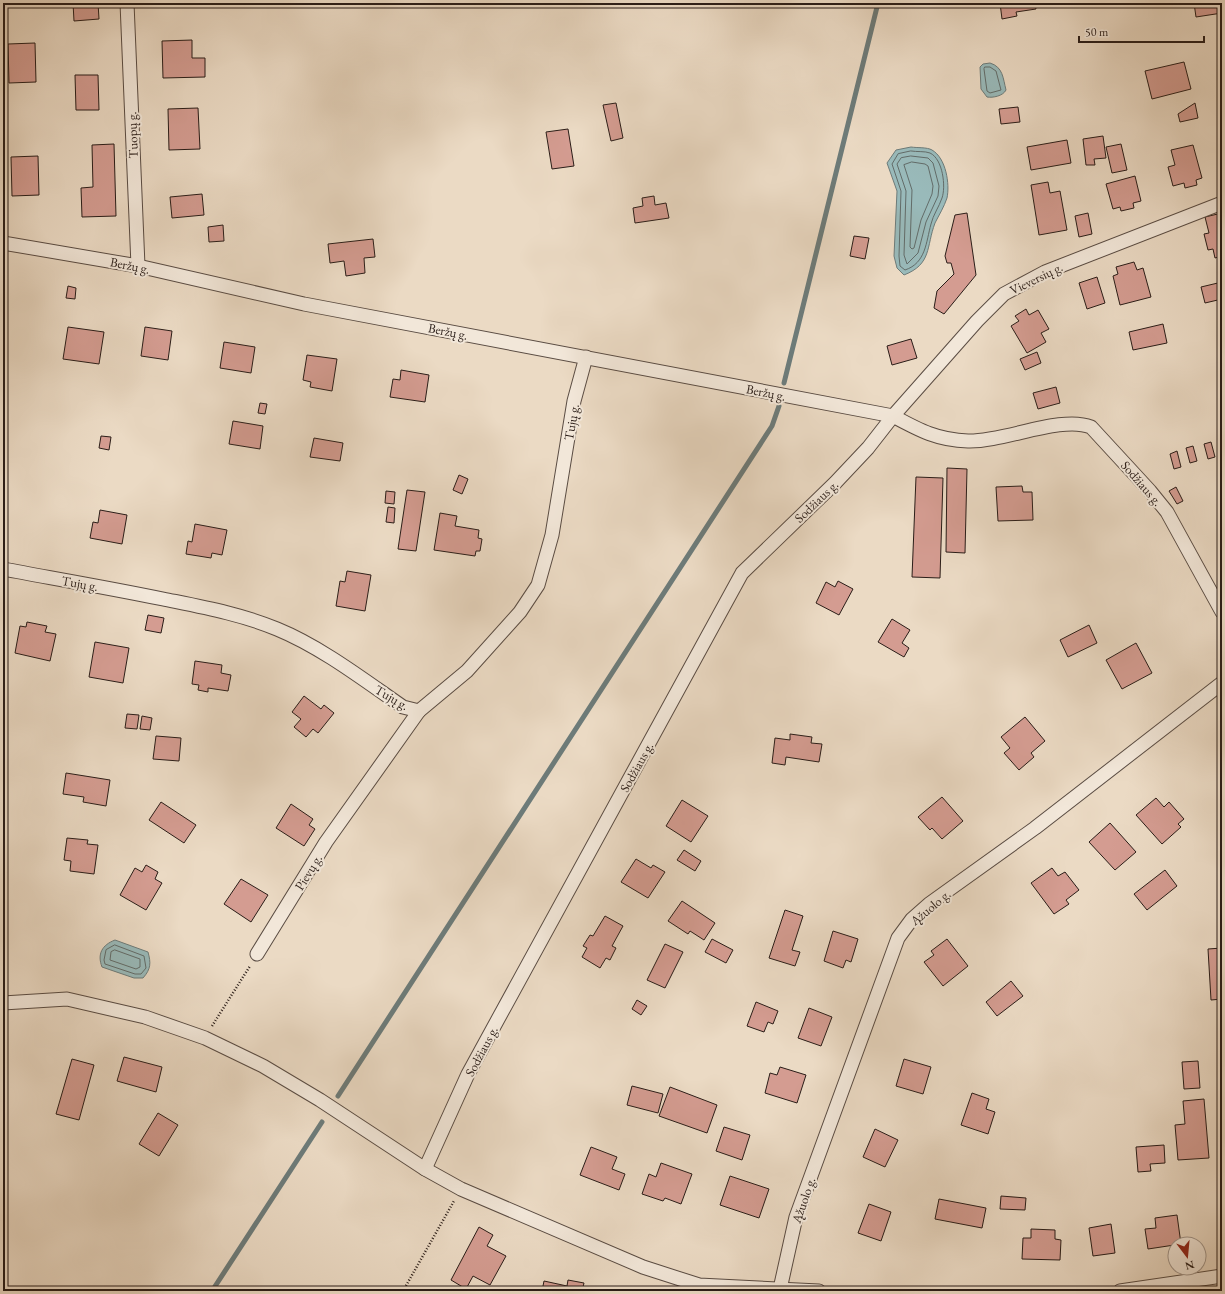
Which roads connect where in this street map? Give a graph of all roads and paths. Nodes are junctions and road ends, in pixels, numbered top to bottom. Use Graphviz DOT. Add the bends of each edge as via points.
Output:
graph roads {
  1 [pos="127,3"];
  2 [pos="1222,203"];
  3 [pos="3,243"];
  4 [pos="138,266"];
  5 [pos="586,357"];
  6 [pos="893,416"];
  7 [pos="3,569"];
  8 [pos="1222,612"];
  9 [pos="1222,683"];
  10 [pos="419,712"];
  11 [pos="257,954"];
  12 [pos="3,1003"];
  13 [pos="205,1038"];
  14 [pos="425,1169"];
  15 [pos="461,1188"];
  16 [pos="1222,1276"];
  17 [pos="780,1289"];
  18 [pos="403,1291"];
  19 [pos="819,1291"];
  20 [pos="1120,1291"];
  1 -- 4 [label="street, Tuopų g."];
  2 -- 6 [label="street, Vieversių g." via="1045,272 1004,294"];
  3 -- 4 [label="street, Beržų g."];
  4 -- 5 [label="street, Beržų g." via="304,304"];
  5 -- 6 [label="street, Beržų g."];
  5 -- 10 [label="street, Tujų g." via="574,401 552,535 538,585 520,612 467,671"];
  6 -- 8 [label="street, Sodžiaus g." via="930,436 968,441 1010,436 1065,424 1091,427 1167,512"];
  6 -- 14 [label="street, Sodžiaus g." via="868,448 742,573 468,1074"];
  7 -- 10 [label="street, Tujų g." via="94,585 250,619 309,646 403,706"];
  9 -- 17 [label="street, Ąžuolo g." via="1035,828 929,904 912,919 898,938 796,1217"];
  10 -- 11 [label="street, Pievų g." via="326,842"];
  11 -- 13 [label="path"];
  12 -- 13 [label="street" via="67,999 145,1017"];
  13 -- 14 [label="street" via="263,1066"];
  14 -- 15 [label="street"];
  15 -- 17 [label="street" via="642,1267 692,1283"];
  15 -- 18 [label="path"];
  16 -- 20 [label="street"];
  17 -- 19 [label="street"];
}
